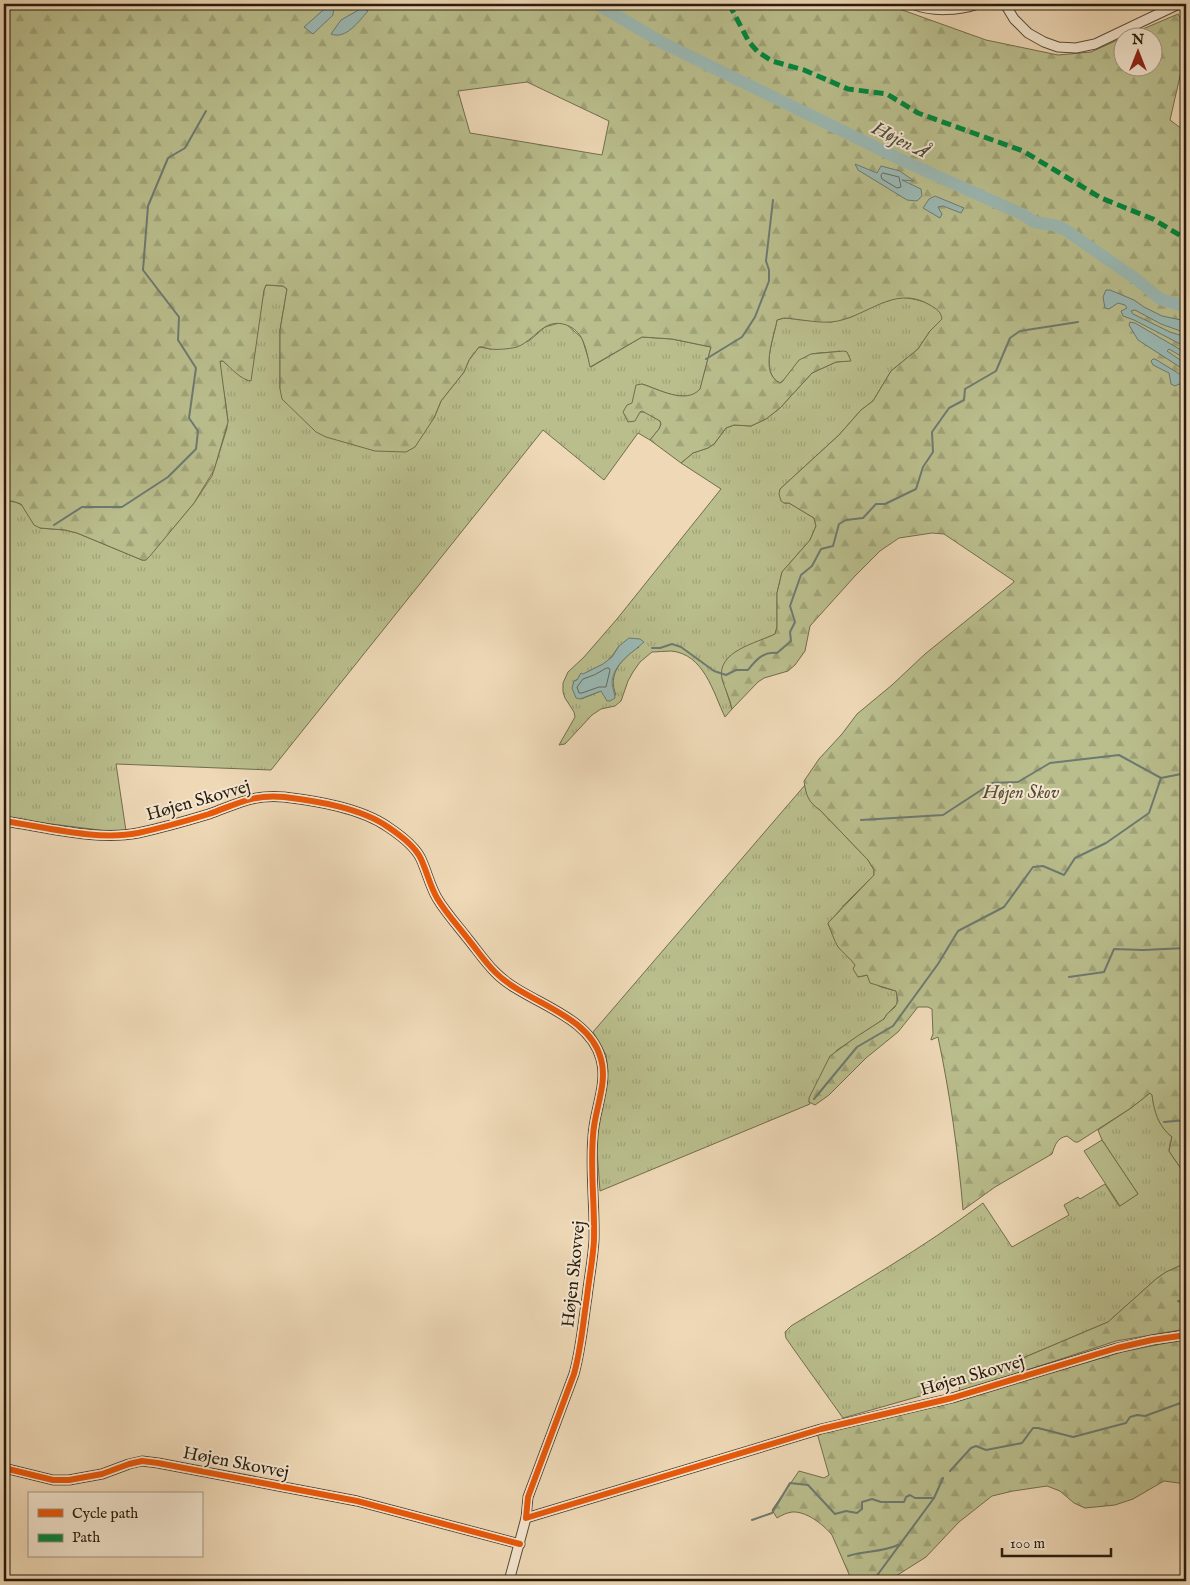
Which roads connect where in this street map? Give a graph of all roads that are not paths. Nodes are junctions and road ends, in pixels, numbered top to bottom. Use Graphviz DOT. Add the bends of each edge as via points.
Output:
graph roads {
  1 [pos="912,4"];
  2 [pos="978,4"];
  3 [pos="1005,4"];
  4 [pos="1178,4"];
  5 [pos="4,821"];
  6 [pos="1186,1335"];
  7 [pos="4,1468"];
  8 [pos="526,1518"];
  9 [pos="520,1544"];
  10 [pos="509,1581"];
  1 -- 2 [label="street" via="938,9"];
  3 -- 4 [label="street" via="1028,33 1058,47 1076,48 1095,44"];
  5 -- 8 [label="street, Højen Skovvej" via="118,836 269,796 365,814 386,825 420,856 443,908 495,972 579,1026 589,1036 602,1060 603,1075 592,1138 594,1242 591,1268 574,1374 528,1497"];
  6 -- 8 [label="street, Højen Skovvej" via="1117,1348 952,1398 821,1428"];
  7 -- 9 [label="street, Højen Skovvej" via="53,1480 69,1480 102,1474 142,1461 158,1463 357,1501"];
  8 -- 9 [label="street"];
  9 -- 10 [label="street"];
}
